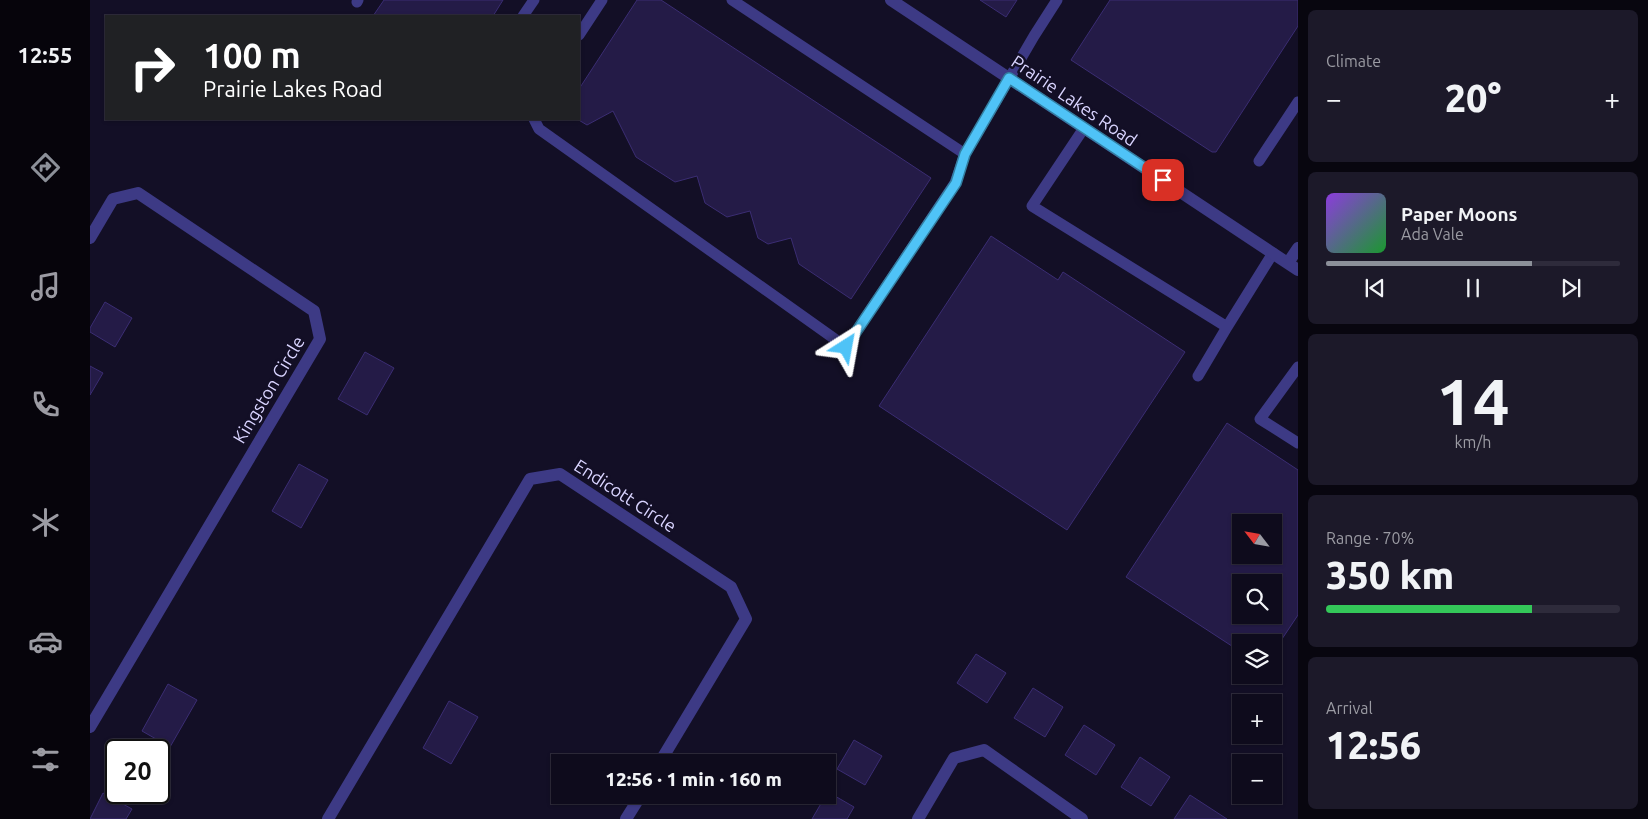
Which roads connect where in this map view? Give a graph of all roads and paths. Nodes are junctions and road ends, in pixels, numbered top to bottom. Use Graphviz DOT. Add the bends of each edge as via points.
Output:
graph roads {
  1 [pos="534,0"];
  2 [pos="602,0"];
  3 [pos="732,0"];
  4 [pos="891,0"];
  5 [pos="1057,0"];
  6 [pos="525,15"];
  7 [pos="580,33"];
  8 [pos="1009,78"];
  9 [pos="1298,102"];
  10 [pos="534,120"];
  11 [pos="1084,128"];
  12 [pos="965,154"];
  13 [pos="1259,161"];
  14 [pos="90,238"];
  15 [pos="1298,248"];
  16 [pos="1273,253"];
  17 [pos="1293,266"];
  18 [pos="1227,327"];
  19 [pos="1297,370"];
  20 [pos="1198,376"];
  21 [pos="1298,442"];
  22 [pos="90,726"];
  23 [pos="665,754"];
  24 [pos="635,804"];
  25 [pos="328,819"];
  26 [pos="626,819"];
  27 [pos="918,819"];
  28 [pos="1082,819"];
  1 -- 6 [label="lane"];
  2 -- 7 [label="lane"];
  3 -- 12 [label="lane"];
  4 -- 8 [label="street, Prairie Lakes Road"];
  5 -- 8 [label="lane"];
  8 -- 11 [label="street, Prairie Lakes Road"];
  8 -- 12 [label="lane"];
  9 -- 13 [label="lane"];
  10 -- 12 [label="lane" via="539,129 846,347 956,183"];
  11 -- 16 [label="street, Prairie Lakes Road"];
  11 -- 18 [label="lane" via="1032,206"];
  14 -- 22 [label="street, Kingston Circle" via="113,199 138,193 314,311 320,339"];
  15 -- 17 [label="street, Prairie Lakes Road"];
  16 -- 17 [label="street, Prairie Lakes Road"];
  16 -- 18 [label="lane"];
  18 -- 20 [label="lane"];
  19 -- 21 [label="lane" via="1260,419"];
  23 -- 25 [label="street, Endicott Circle" via="746,618 731,587 560,474 530,479"];
  24 -- 26 [label="street"];
  27 -- 28 [label="street" via="954,758 984,750"];
}
